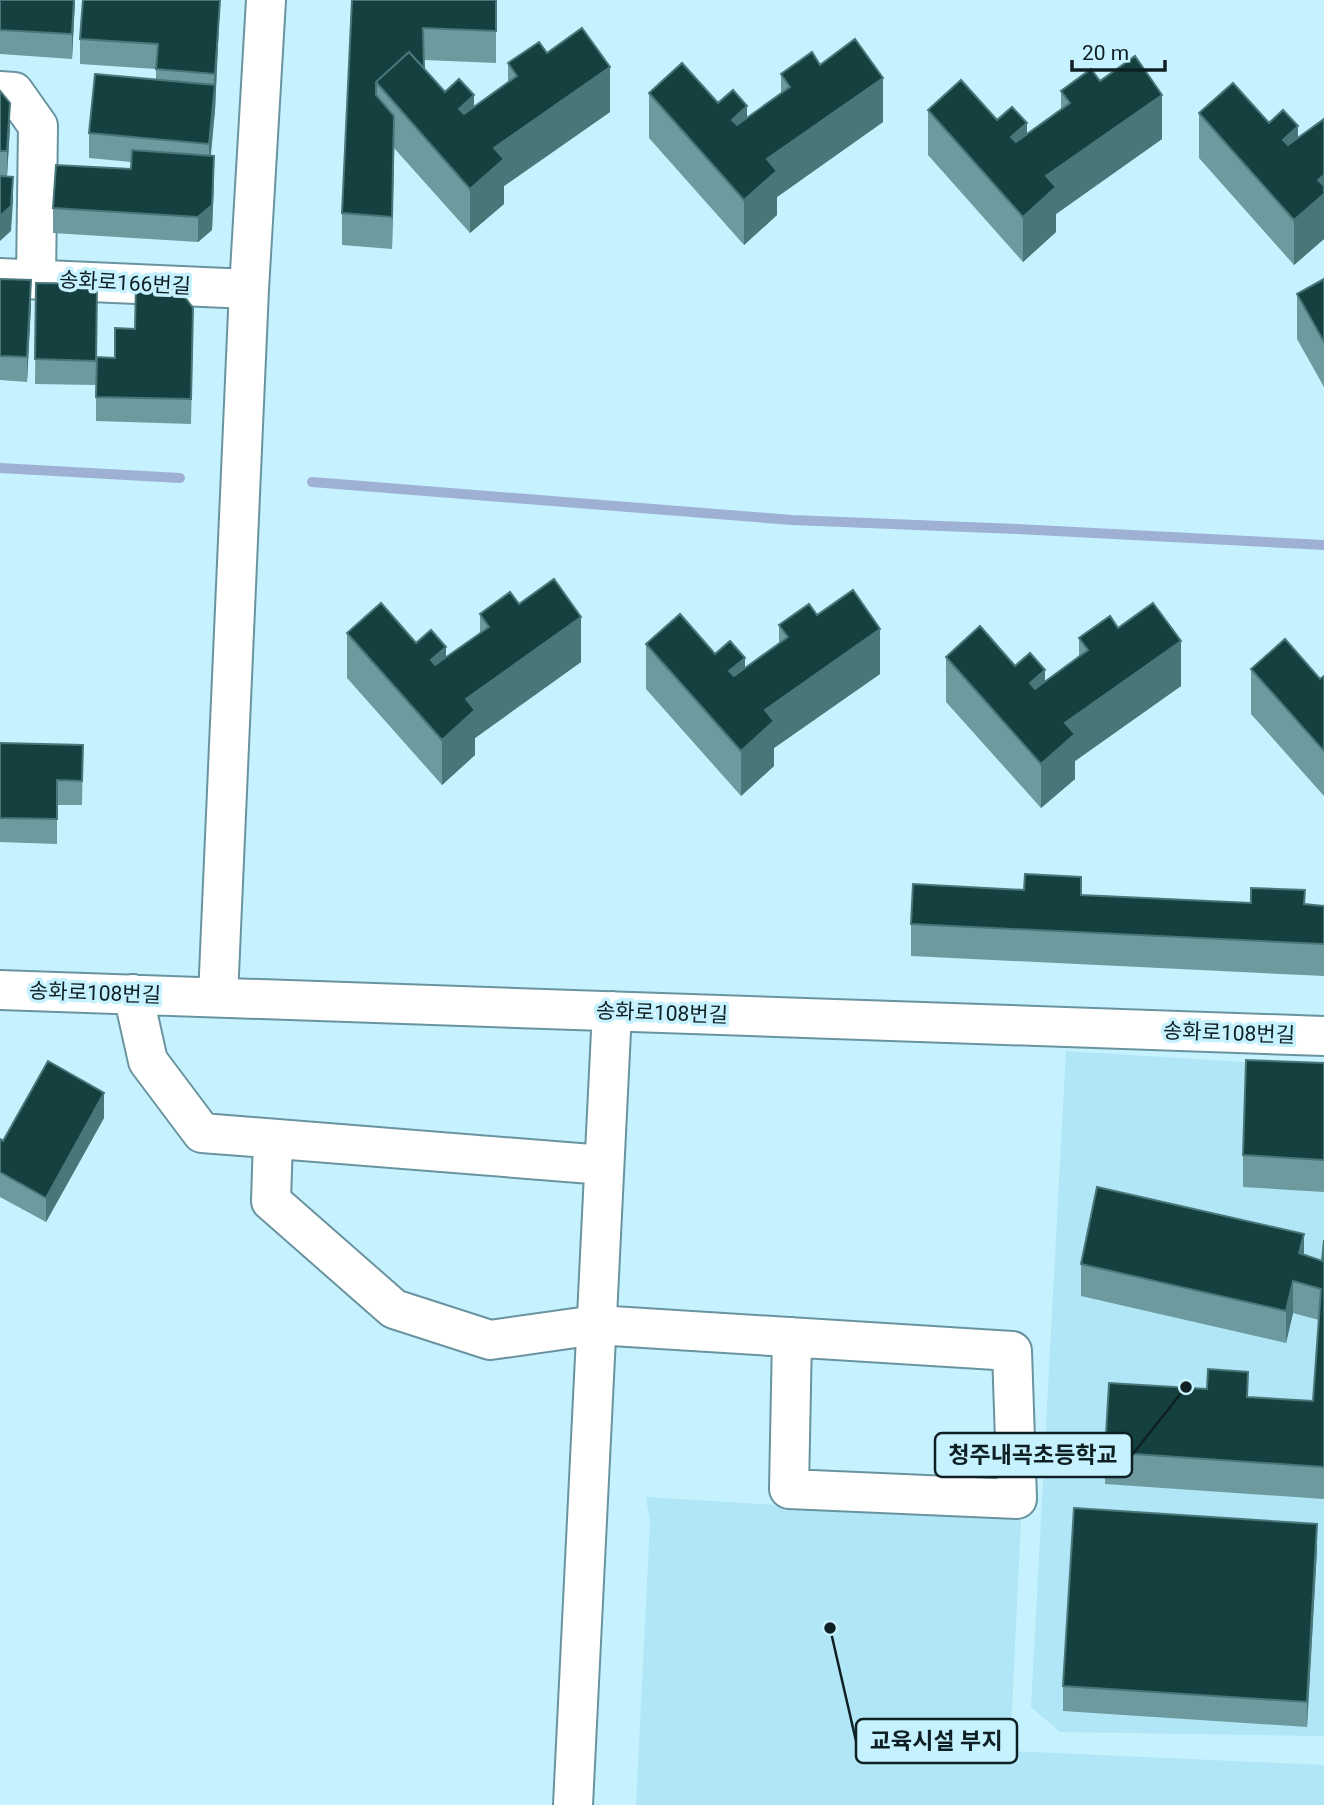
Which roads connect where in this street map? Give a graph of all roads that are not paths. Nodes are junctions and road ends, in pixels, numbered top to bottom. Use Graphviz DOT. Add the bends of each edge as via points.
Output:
graph roads {
  1 [pos="266,0"];
  2 [pos="0,91"];
  3 [pos="18,278"];
  4 [pos="249,289"];
  5 [pos="0,990"];
  6 [pos="133,995"];
  7 [pos="218,997"];
  8 [pos="611,1011"];
  9 [pos="1324,1036"];
  10 [pos="273,1139"];
  11 [pos="604,1165"];
  12 [pos="596,1325"];
  13 [pos="792,1337"];
  14 [pos="573,1805"];
  1 -- 4 [label="street"];
  2 -- 3 [label="street" via="14,92 38,127"];
  3 -- 4 [label="street, 송화로166번길"];
  4 -- 7 [label="street"];
  5 -- 6 [label="street, 송화로108번길"];
  6 -- 7 [label="street, 송화로108번길"];
  6 -- 10 [label="street" via="148,1061 202,1133"];
  7 -- 8 [label="street, 송화로108번길"];
  8 -- 9 [label="street, 송화로108번길"];
  8 -- 11 [label="street"];
  10 -- 11 [label="street"];
  10 -- 12 [label="street" via="271,1201 394,1309 490,1340"];
  11 -- 12 [label="street"];
  12 -- 13 [label="street"];
  12 -- 14 [label="street"];
  13 -- 13 [label="street" via="1012,1350 1017,1499 789,1489"];
}
